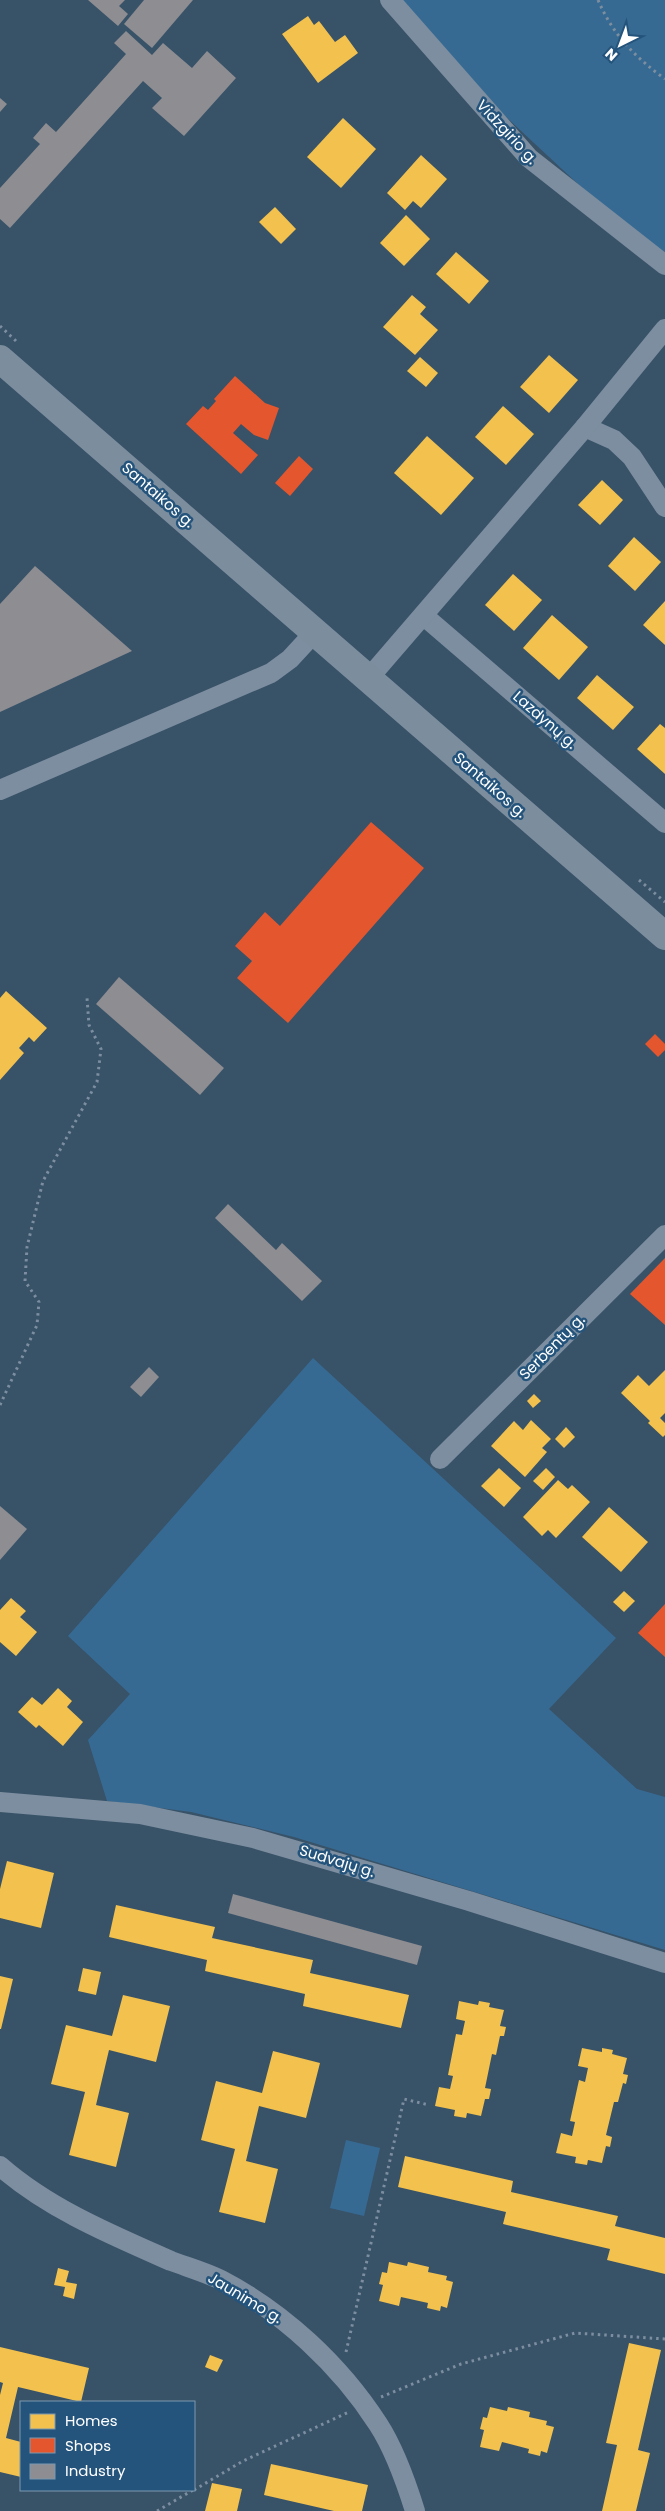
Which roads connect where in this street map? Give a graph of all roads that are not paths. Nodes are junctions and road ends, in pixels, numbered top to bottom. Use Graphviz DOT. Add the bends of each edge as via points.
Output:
graph roads {
  1 [pos="390,0"];
  2 [pos="665,265"];
  3 [pos="665,329"];
  4 [pos="0,359"];
  5 [pos="585,427"];
  6 [pos="665,507"];
  7 [pos="424,616"];
  8 [pos="314,633"];
  9 [pos="368,680"];
  10 [pos="0,790"];
  11 [pos="665,823"];
  12 [pos="665,936"];
  13 [pos="665,1235"];
  14 [pos="440,1460"];
  15 [pos="0,1802"];
  16 [pos="665,1963"];
  17 [pos="0,2166"];
  18 [pos="415,2511"];
  1 -- 2 [label="street, Vidzgirio g." via="529,158"];
  3 -- 5 [label="street"];
  4 -- 8 [label="main road, Santaikos g."];
  5 -- 6 [label="street" via="614,440 632,457"];
  5 -- 7 [label="street"];
  7 -- 9 [label="street"];
  7 -- 11 [label="street, Lazdynų g."];
  8 -- 9 [label="main road, Santaikos g."];
  8 -- 10 [label="street" via="271,674"];
  9 -- 12 [label="main road, Santaikos g."];
  13 -- 14 [label="street, Serbentų g."];
  15 -- 16 [label="street, Sudvajų g." via="140,1814 253,1838"];
  17 -- 18 [label="street, Jaunimo g." via="40,2197 76,2217 220,2280 295,2330 340,2375 379,2426"];
}
